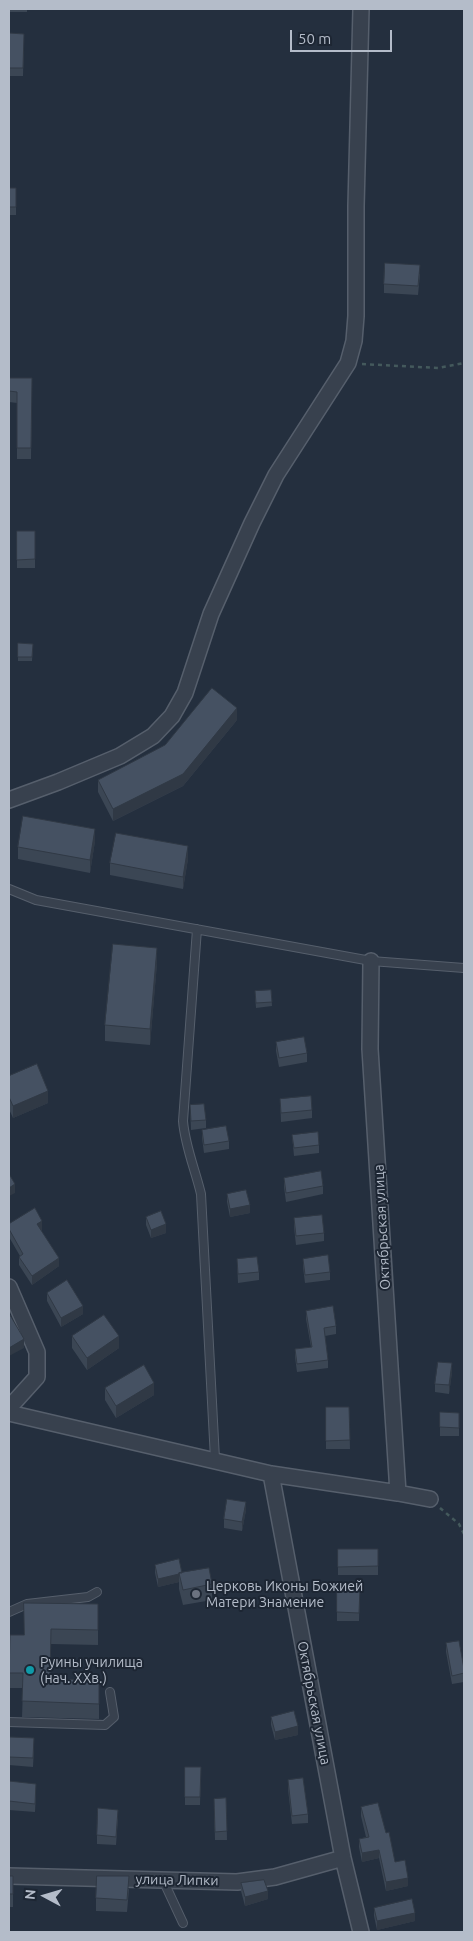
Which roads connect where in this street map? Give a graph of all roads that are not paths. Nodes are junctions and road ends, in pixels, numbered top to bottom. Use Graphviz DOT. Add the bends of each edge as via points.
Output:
graph roads {
  1 [pos="361,9"];
  2 [pos="9,800"];
  3 [pos="9,889"];
  4 [pos="197,929"];
  5 [pos="371,961"];
  6 [pos="464,968"];
  7 [pos="9,1287"];
  8 [pos="9,1408"];
  9 [pos="9,1413"];
  10 [pos="215,1460"];
  11 [pos="271,1474"];
  12 [pos="398,1492"];
  13 [pos="430,1499"];
  14 [pos="97,1592"];
  15 [pos="9,1612"];
  16 [pos="110,1692"];
  17 [pos="9,1722"];
  18 [pos="343,1858"];
  19 [pos="9,1876"];
  20 [pos="163,1880"];
  21 [pos="183,1923"];
  22 [pos="360,1932"];
  1 -- 2 [label="street" via="356,316 348,363 276,475 252,523 211,614 185,693 172,716 153,736 120,756"];
  3 -- 4 [label="lane" via="36,900"];
  4 -- 5 [label="lane"];
  4 -- 10 [label="lane" via="183,1121 185,1140 201,1194"];
  5 -- 6 [label="lane"];
  5 -- 12 [label="street, Октябрьская улица" via="370,1049"];
  7 -- 8 [label="street" via="37,1352 37,1377"];
  9 -- 10 [label="street"];
  10 -- 11 [label="street"];
  11 -- 12 [label="street"];
  11 -- 18 [label="street, Октябрьская улица"];
  12 -- 13 [label="street"];
  14 -- 15 [label="lane" via="88,1597 27,1604"];
  16 -- 17 [label="lane" via="114,1717 105,1724"];
  18 -- 20 [label="street, улица Липки" via="275,1877 237,1882"];
  18 -- 22 [label="street, Октябрьская улица"];
  19 -- 20 [label="street, улица Липки"];
  20 -- 21 [label="lane"];
}
